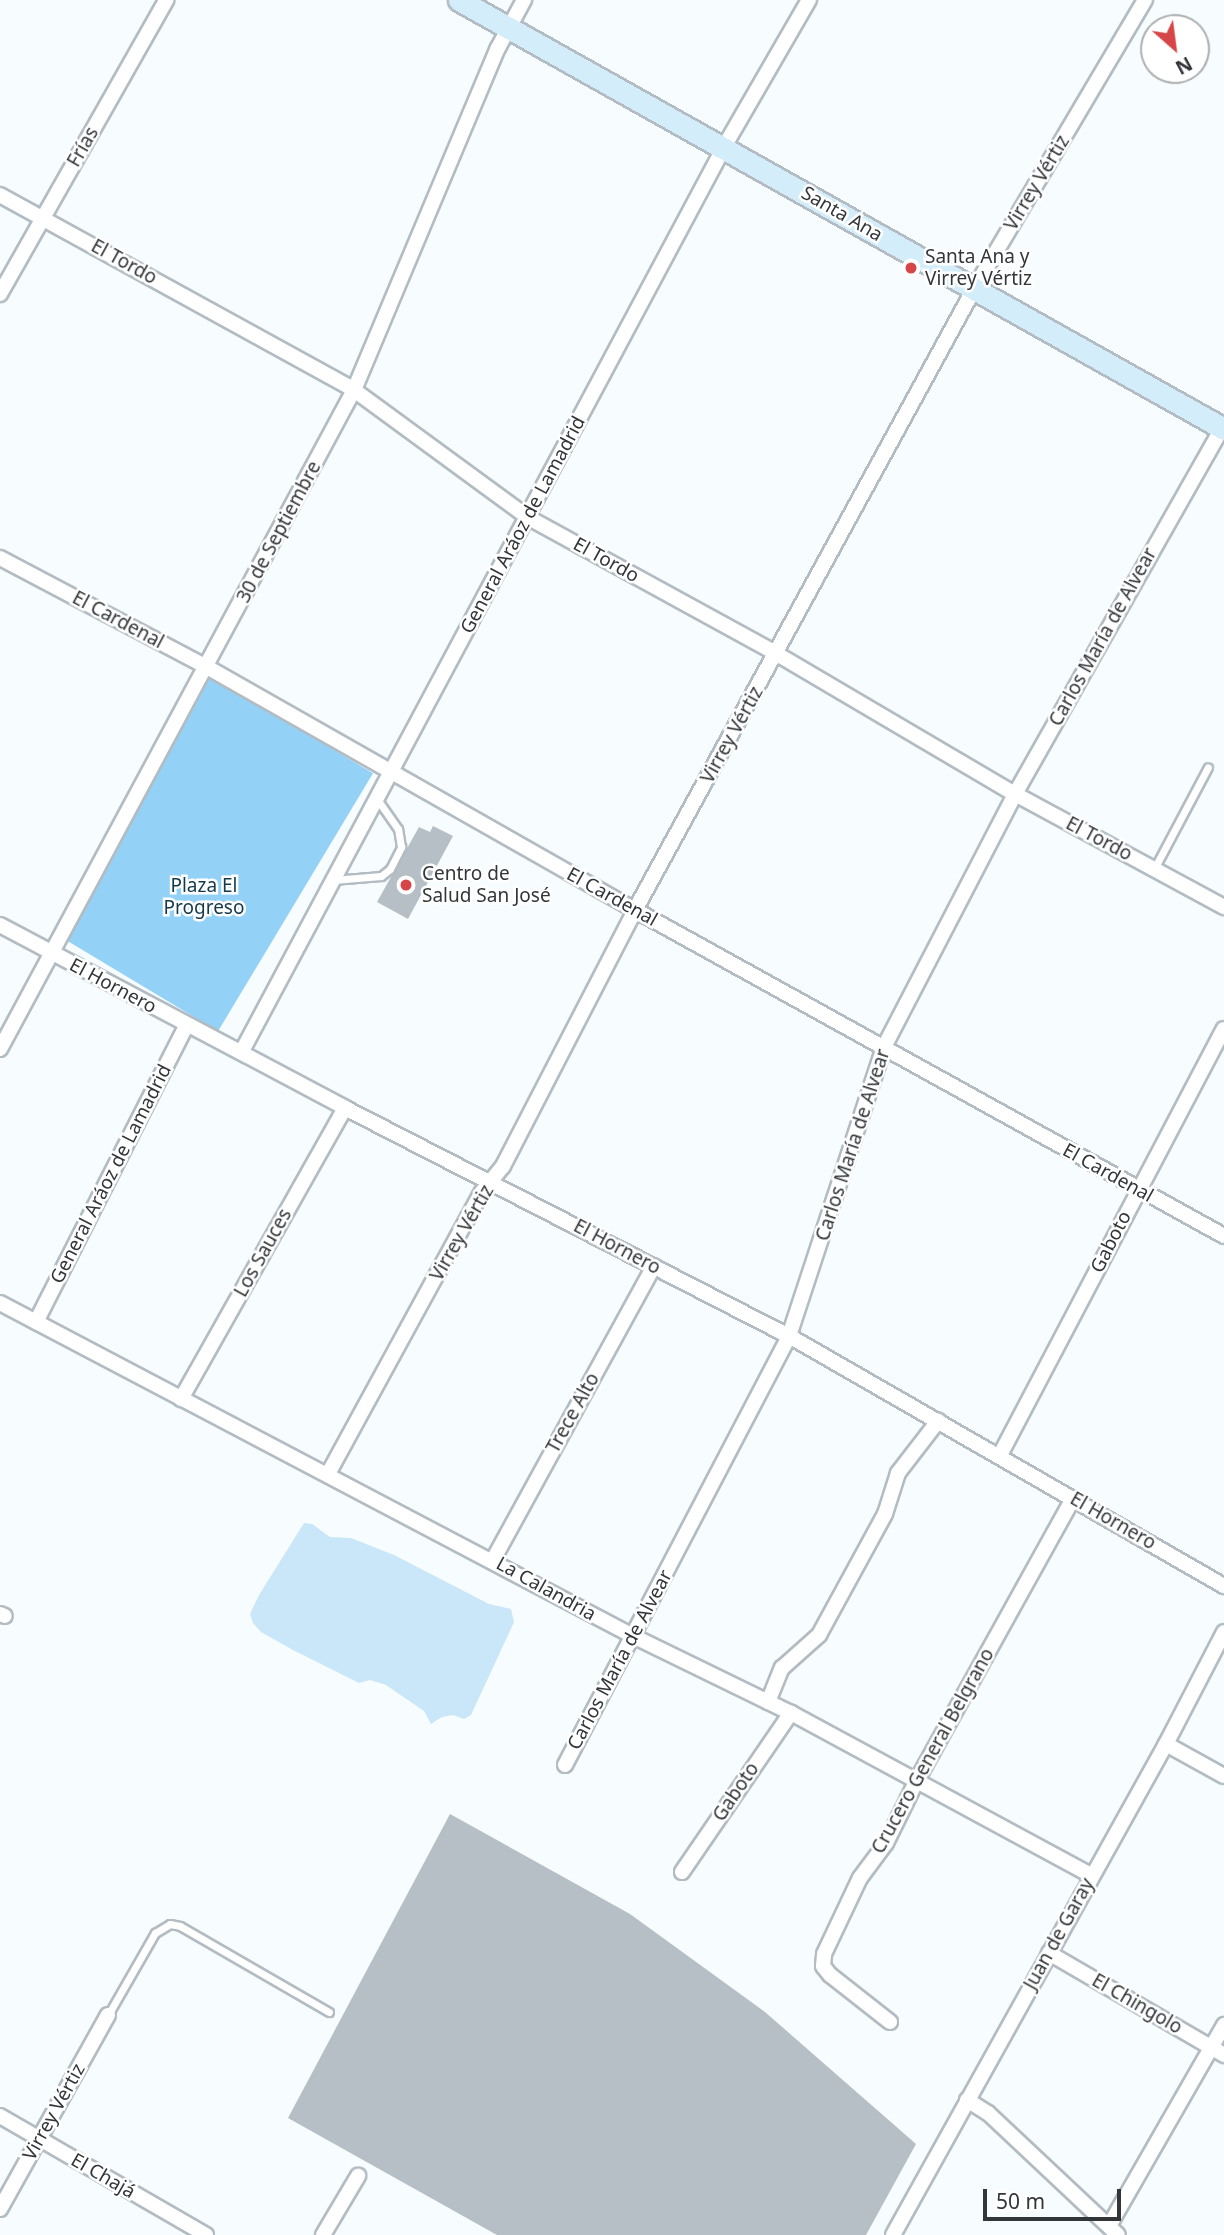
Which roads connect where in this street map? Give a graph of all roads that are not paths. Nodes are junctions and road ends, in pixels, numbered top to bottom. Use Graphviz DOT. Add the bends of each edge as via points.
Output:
graph roads {
  1 [pos="166,0"];
  2 [pos="459,0"];
  3 [pos="524,0"];
  4 [pos="809,0"];
  5 [pos="1145,0"];
  6 [pos="508,28"];
  7 [pos="724,147"];
  8 [pos="0,195"];
  9 [pos="43,217"];
  10 [pos="974,289"];
  11 [pos="0,294"];
  12 [pos="354,390"];
  13 [pos="1223,427"];
  14 [pos="528,517"];
  15 [pos="0,558"];
  16 [pos="777,654"];
  17 [pos="207,667"];
  18 [pos="1208,767"];
  19 [pos="390,770"];
  20 [pos="1015,793"];
  21 [pos="376,797"];
  22 [pos="1154,869"];
  23 [pos="332,880"];
  24 [pos="1224,906"];
  25 [pos="635,911"];
  26 [pos="0,925"];
  27 [pos="50,953"];
  28 [pos="187,1025"];
  29 [pos="1224,1029"];
  30 [pos="884,1047"];
  31 [pos="0,1049"];
  32 [pos="242,1051"];
  33 [pos="345,1108"];
  34 [pos="492,1181"];
  35 [pos="1138,1190"];
  36 [pos="1224,1236"];
  37 [pos="654,1266"];
  38 [pos="0,1303"];
  39 [pos="36,1322"];
  40 [pos="789,1336"];
  41 [pos="181,1399"];
  42 [pos="937,1421"];
  43 [pos="1000,1455"];
  44 [pos="328,1474"];
  45 [pos="1073,1498"];
  46 [pos="493,1560"];
  47 [pos="1224,1586"];
  48 [pos="1224,1632"];
  49 [pos="633,1636"];
  50 [pos="768,1702"];
  51 [pos="791,1713"];
  52 [pos="1166,1744"];
  53 [pos="565,1765"];
  54 [pos="1224,1776"];
  55 [pos="917,1780"];
  56 [pos="682,1872"];
  57 [pos="1091,1875"];
  58 [pos="1049,1952"];
  59 [pos="329,2012"];
  60 [pos="108,2015"];
  61 [pos="890,2022"];
  62 [pos="1224,2025"];
  63 [pos="1217,2051"];
  64 [pos="967,2100"];
  65 [pos="0,2116"];
  66 [pos="38,2138"];
  67 [pos="358,2176"];
  68 [pos="0,2208"];
  69 [pos="1114,2230"];
  70 [pos="206,2235"];
  71 [pos="323,2235"];
  72 [pos="893,2235"];
  1 -- 9 [label="street, Frías"];
  2 -- 6 [label="street, Santa Ana"];
  3 -- 6 [label="street, 30 de Septiembre"];
  4 -- 7 [label="street, General Aráoz de Lamadrid"];
  5 -- 10 [label="street, Virrey Vértiz"];
  6 -- 7 [label="street, Santa Ana"];
  6 -- 12 [label="street, 30 de Septiembre"];
  7 -- 10 [label="street, Santa Ana"];
  7 -- 14 [label="street, General Aráoz de Lamadrid"];
  8 -- 9 [label="street, El Tordo"];
  9 -- 11 [label="street, Frías"];
  9 -- 12 [label="street, El Tordo"];
  10 -- 13 [label="street, Santa Ana"];
  10 -- 16 [label="street, Virrey Vértiz"];
  12 -- 14 [label="street, El Tordo"];
  12 -- 17 [label="street, 30 de Septiembre"];
  13 -- 20 [label="street, Carlos María de Alvear"];
  14 -- 16 [label="street, El Tordo"];
  14 -- 19 [label="street, General Aráoz de Lamadrid"];
  15 -- 17 [label="street, El Cardenal"];
  16 -- 20 [label="street, El Tordo"];
  16 -- 25 [label="street, Virrey Vértiz"];
  17 -- 19 [label="street, El Cardenal"];
  17 -- 27 [label="street, 30 de Septiembre"];
  18 -- 22 [label="lane"];
  19 -- 21 [label="street, General Aráoz de Lamadrid"];
  19 -- 25 [label="street, El Cardenal"];
  20 -- 22 [label="street, El Tordo"];
  20 -- 30 [label="street, Carlos María de Alvear"];
  21 -- 23 [label="street, General Aráoz de Lamadrid"];
  21 -- 23 [label="lane" via="398,829 401,848 390,869 381,876"];
  22 -- 24 [label="street, El Tordo"];
  23 -- 32 [label="street, General Aráoz de Lamadrid"];
  25 -- 30 [label="street, El Cardenal"];
  25 -- 34 [label="street, Virrey Vértiz"];
  26 -- 27 [label="street, El Hornero"];
  27 -- 28 [label="street, El Hornero"];
  27 -- 31 [label="street, 30 de Septiembre"];
  28 -- 32 [label="street, El Hornero"];
  28 -- 39 [label="street, General Aráoz de Lamadrid"];
  29 -- 35 [label="street, Gaboto"];
  30 -- 35 [label="street, El Cardenal"];
  30 -- 40 [label="street, Carlos María de Alvear"];
  32 -- 33 [label="street, El Hornero"];
  33 -- 34 [label="street, El Hornero"];
  33 -- 41 [label="street, Los Sauces"];
  34 -- 37 [label="street, El Hornero"];
  34 -- 44 [label="street, Virrey Vértiz" via="475,1204"];
  35 -- 36 [label="street, El Cardenal"];
  35 -- 43 [label="street, Gaboto"];
  37 -- 40 [label="street, El Hornero"];
  37 -- 46 [label="street, Trece Alto"];
  38 -- 39 [label="street, La Calandria"];
  39 -- 41 [label="street, La Calandria"];
  40 -- 42 [label="street, El Hornero"];
  40 -- 49 [label="street, Carlos María de Alvear"];
  41 -- 44 [label="street, La Calandria"];
  42 -- 43 [label="street, El Hornero"];
  42 -- 50 [label="street" via="898,1473 885,1514 819,1635 782,1668"];
  43 -- 45 [label="street, El Hornero"];
  44 -- 46 [label="street, La Calandria"];
  45 -- 47 [label="street, El Hornero"];
  45 -- 55 [label="street, Crucero General Belgrano"];
  46 -- 49 [label="street, La Calandria"];
  48 -- 52 [label="street, Juan de Garay"];
  49 -- 50 [label="street, La Calandria"];
  49 -- 53 [label="street, Carlos María de Alvear"];
  50 -- 51 [label="street, La Calandria"];
  51 -- 55 [label="street, La Calandria"];
  51 -- 56 [label="street, Gaboto"];
  52 -- 54 [label="street"];
  52 -- 57 [label="street, Juan de Garay"];
  55 -- 57 [label="street, La Calandria"];
  55 -- 61 [label="street, Crucero General Belgrano" via="886,1843 860,1878 822,1966"];
  57 -- 58 [label="street, Juan de Garay"];
  58 -- 63 [label="street, El Chingolo"];
  58 -- 64 [label="street, Juan de Garay"];
  59 -- 60 [label="lane" via="170,1924 155,1933"];
  60 -- 66 [label="street, Virrey Vértiz"];
  62 -- 63 [label="street"];
  63 -- 69 [label="street"];
  64 -- 69 [label="street" via="988,2113"];
  64 -- 72 [label="street, Juan de Garay"];
  65 -- 66 [label="street, El Chajá"];
  66 -- 68 [label="street, Virrey Vértiz"];
  66 -- 70 [label="street, El Chajá"];
  67 -- 71 [label="street"];
}
